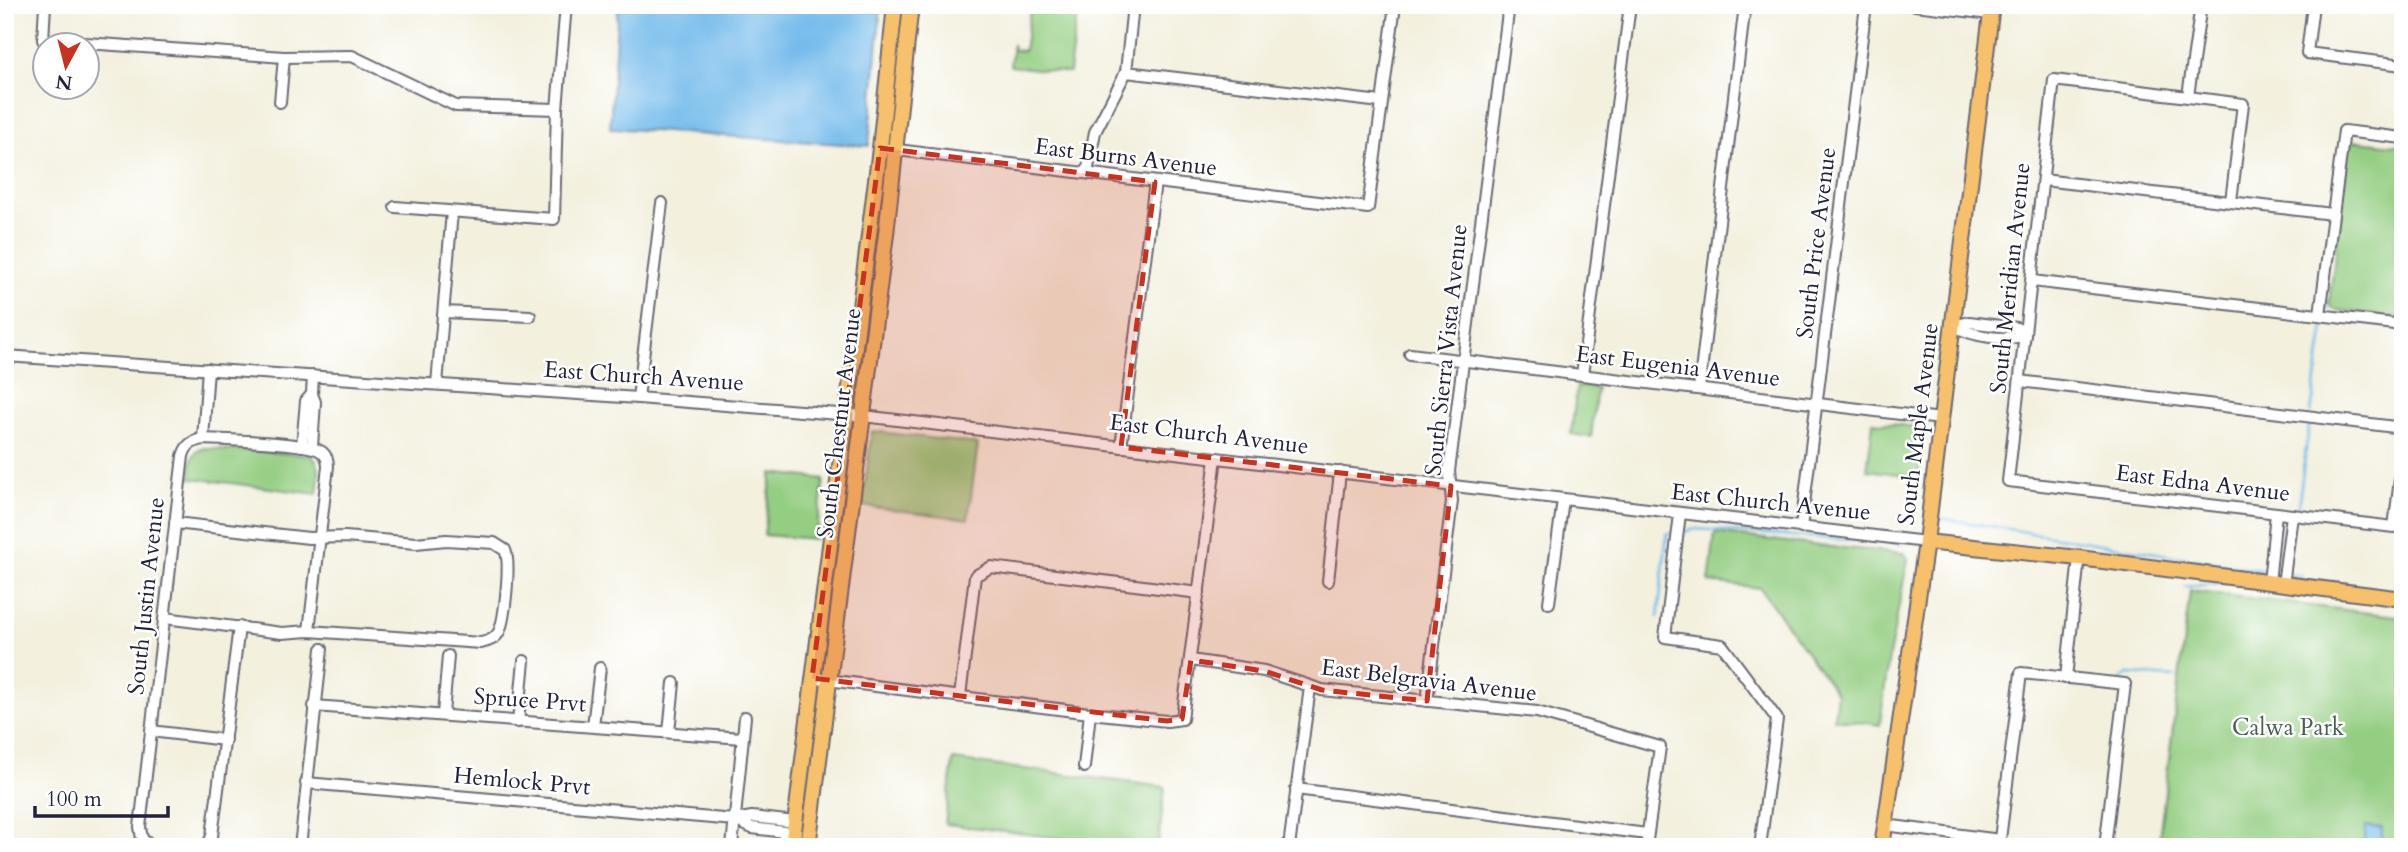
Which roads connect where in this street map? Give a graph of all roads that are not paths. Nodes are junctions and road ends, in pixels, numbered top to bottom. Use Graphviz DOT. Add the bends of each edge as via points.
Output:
graph roads {
  1 [pos="45,5"];
  2 [pos="566,5"];
  3 [pos="895,5"];
  4 [pos="911,5"];
  5 [pos="1133,5"];
  6 [pos="1395,5"];
  7 [pos="1509,5"];
  8 [pos="1630,5"];
  9 [pos="1745,5"];
  10 [pos="1866,5"];
  11 [pos="1915,5"];
  12 [pos="2201,5"];
  13 [pos="2313,5"];
  14 [pos="1991,10"];
  15 [pos="284,57"];
  16 [pos="2403,65"];
  17 [pos="1126,72"];
  18 [pos="2188,96"];
  19 [pos="280,102"];
  20 [pos="1381,102"];
  21 [pos="557,109"];
  22 [pos="2403,138"];
  23 [pos="880,148"];
  24 [pos="896,150"];
  25 [pos="1087,173"];
  26 [pos="2043,180"];
  27 [pos="1155,182"];
  28 [pos="2231,201"];
  29 [pos="662,204"];
  30 [pos="395,207"];
  31 [pos="452,212"];
  32 [pos="2332,214"];
  33 [pos="2032,281"];
  34 [pos="443,312"];
  35 [pos="2320,314"];
  36 [pos="530,316"];
  37 [pos="2403,325"];
  38 [pos="1954,326"];
  39 [pos="2025,335"];
  40 [pos="1410,354"];
  41 [pos="5,356"];
  42 [pos="1463,360"];
  43 [pos="208,369"];
  44 [pos="1582,375"];
  45 [pos="313,376"];
  46 [pos="2020,381"];
  47 [pos="437,384"];
  48 [pos="1699,389"];
  49 [pos="638,398"];
  50 [pos="1817,404"];
  51 [pos="846,415"];
  52 [pos="863,416"];
  53 [pos="1941,419"];
  54 [pos="2403,428"];
  55 [pos="203,439"];
  56 [pos="307,447"];
  57 [pos="1121,447"];
  58 [pos="2403,456"];
  59 [pos="1216,458"];
  60 [pos="1340,472"];
  61 [pos="2008,481"];
  62 [pos="1451,486"];
  63 [pos="1563,500"];
  64 [pos="2276,513"];
  65 [pos="1680,514"];
  66 [pos="2292,515"];
  67 [pos="175,523"];
  68 [pos="1801,528"];
  69 [pos="320,538"];
  70 [pos="1926,542"];
  71 [pos="2079,558"];
  72 [pos="1328,581"];
  73 [pos="2276,584"];
  74 [pos="1199,593"];
  75 [pos="2403,599"];
  76 [pos="1549,603"];
  77 [pos="165,618"];
  78 [pos="239,627"];
  79 [pos="309,631"];
  80 [pos="322,649"];
  81 [pos="448,656"];
  82 [pos="1191,660"];
  83 [pos="524,661"];
  84 [pos="600,667"];
  85 [pos="812,678"];
  86 [pos="2066,678"];
  87 [pos="830,680"];
  88 [pos="674,683"];
  89 [pos="1310,687"];
  90 [pos="960,696"];
  91 [pos="1427,701"];
  92 [pos="314,706"];
  93 [pos="1090,713"];
  94 [pos="443,714"];
  95 [pos="746,717"];
  96 [pos="518,722"];
  97 [pos="593,726"];
  98 [pos="152,731"];
  99 [pos="668,732"];
  100 [pos="742,738"];
  101 [pos="225,740"];
  102 [pos="1084,767"];
  103 [pos="306,783"];
  104 [pos="1296,789"];
  105 [pos="735,820"];
  106 [pos="1885,825"];
  107 [pos="793,834"];
  108 [pos="1647,835"];
  109 [pos="1999,843"];
  110 [pos="153,847"];
  111 [pos="206,847"];
  112 [pos="300,847"];
  113 [pos="732,847"];
  114 [pos="808,847"];
  115 [pos="1289,847"];
  116 [pos="1646,847"];
  117 [pos="1760,847"];
  118 [pos="1882,847"];
  119 [pos="2105,847"];
  1 -- 15 [label="street" via="43,40"];
  2 -- 21 [label="street"];
  3 -- 23 [label="main road, South Chestnut Avenue"];
  4 -- 24 [label="main road, South Chestnut Avenue"];
  5 -- 17 [label="street"];
  6 -- 20 [label="street"];
  7 -- 42 [label="street, South Sierra Vista Avenue"];
  8 -- 44 [label="street"];
  9 -- 48 [label="street"];
  10 -- 50 [label="street, South Price Avenue"];
  11 -- 14 [label="street"];
  12 -- 18 [label="street"];
  13 -- 16 [label="street" via="2307,53"];
  14 -- 38 [label="main road, South Maple Avenue"];
  15 -- 19 [label="street"];
  15 -- 21 [label="street" via="352,56 456,106"];
  17 -- 20 [label="street"];
  17 -- 25 [label="street" via="1095,132"];
  18 -- 26 [label="street, South Meridian Avenue" via="2054,80"];
  18 -- 28 [label="street" via="2243,104"];
  20 -- 27 [label="street, East Burns Avenue" via="1368,208"];
  21 -- 31 [label="street" via="554,219"];
  22 -- 32 [label="street" via="2344,131"];
  23 -- 24 [label="street, East Burns Avenue"];
  23 -- 51 [label="main road, South Chestnut Avenue"];
  24 -- 25 [label="street, East Burns Avenue"];
  24 -- 52 [label="main road, South Chestnut Avenue"];
  25 -- 27 [label="street, East Burns Avenue"];
  26 -- 28 [label="street"];
  26 -- 33 [label="street, South Meridian Avenue"];
  27 -- 57 [label="street"];
  28 -- 32 [label="street"];
  29 -- 49 [label="street"];
  30 -- 31 [label="street"];
  31 -- 34 [label="street"];
  32 -- 35 [label="street"];
  33 -- 35 [label="street"];
  33 -- 39 [label="street, South Meridian Avenue"];
  34 -- 36 [label="street"];
  34 -- 47 [label="street"];
  35 -- 37 [label="street"];
  38 -- 39 [label="street" via="1969,322 2017,328"];
  38 -- 53 [label="main road, South Maple Avenue"];
  39 -- 46 [label="street, South Meridian Avenue"];
  40 -- 42 [label="street, East Eugenia Avenue"];
  41 -- 43 [label="street, East Church Avenue"];
  42 -- 44 [label="street, East Eugenia Avenue"];
  42 -- 62 [label="street, South Sierra Vista Avenue"];
  43 -- 45 [label="street, East Church Avenue"];
  43 -- 55 [label="street"];
  44 -- 48 [label="street, East Eugenia Avenue"];
  45 -- 47 [label="street, East Church Avenue"];
  45 -- 56 [label="street" via="316,402"];
  46 -- 54 [label="street"];
  46 -- 61 [label="street, South Meridian Avenue"];
  47 -- 49 [label="street, East Church Avenue"];
  48 -- 50 [label="street, East Eugenia Avenue"];
  49 -- 51 [label="street, East Church Avenue"];
  50 -- 53 [label="street, East Eugenia Avenue"];
  50 -- 68 [label="street, South Price Avenue"];
  51 -- 52 [label="street, East Church Avenue"];
  51 -- 85 [label="main road, South Chestnut Avenue"];
  52 -- 57 [label="street, East Church Avenue"];
  52 -- 87 [label="main road, South Chestnut Avenue"];
  53 -- 70 [label="main road, South Maple Avenue"];
  55 -- 56 [label="street"];
  55 -- 67 [label="street, South Justin Avenue" via="185,450"];
  56 -- 69 [label="street" via="320,450 328,460"];
  57 -- 59 [label="street, East Church Avenue"];
  58 -- 66 [label="street, East Edna Avenue" via="2394,527"];
  59 -- 60 [label="street, East Church Avenue"];
  59 -- 74 [label="street"];
  60 -- 62 [label="street, East Church Avenue"];
  60 -- 72 [label="street"];
  61 -- 64 [label="street, East Edna Avenue"];
  62 -- 63 [label="street, East Church Avenue"];
  62 -- 91 [label="street, South Sierra Vista Avenue"];
  63 -- 65 [label="street, East Church Avenue"];
  63 -- 76 [label="street"];
  64 -- 66 [label="street, East Edna Avenue"];
  64 -- 73 [label="street"];
  65 -- 68 [label="street, East Church Avenue"];
  65 -- 117 [label="street" via="1665,637 1722,645 1777,719"];
  66 -- 73 [label="street"];
  67 -- 69 [label="street"];
  67 -- 77 [label="street, South Justin Avenue"];
  68 -- 70 [label="street, East Church Avenue"];
  69 -- 79 [label="street"];
  69 -- 79 [label="street" via="494,543 505,550 509,564 501,625 495,637 481,643"];
  70 -- 71 [label="main road, East Church Avenue"];
  70 -- 106 [label="main road, South Maple Avenue"];
  71 -- 73 [label="main road, East Church Avenue"];
  71 -- 86 [label="street"];
  73 -- 75 [label="main road, East Church Avenue"];
  74 -- 82 [label="street"];
  74 -- 90 [label="street" via="991,567 975,576"];
  77 -- 78 [label="street"];
  77 -- 98 [label="street, South Justin Avenue"];
  78 -- 79 [label="street" via="282,633"];
  78 -- 101 [label="street"];
  80 -- 92 [label="street"];
  81 -- 94 [label="street"];
  82 -- 89 [label="street, East Belgravia Avenue" via="1264,671"];
  82 -- 93 [label="street" via="1182,719"];
  83 -- 96 [label="street"];
  84 -- 97 [label="street"];
  85 -- 87 [label="street"];
  85 -- 107 [label="main road, South Chestnut Avenue"];
  86 -- 109 [label="street" via="2021,673"];
  86 -- 119 [label="street" via="2125,684"];
  87 -- 90 [label="street"];
  87 -- 114 [label="main road, South Chestnut Avenue"];
  88 -- 99 [label="street"];
  89 -- 91 [label="street, East Belgravia Avenue"];
  89 -- 104 [label="street"];
  90 -- 93 [label="street"];
  91 -- 108 [label="street, East Belgravia Avenue" via="1537,712 1660,747"];
  92 -- 94 [label="street, Spruce Prvt"];
  92 -- 103 [label="street"];
  93 -- 102 [label="street"];
  94 -- 96 [label="street, Spruce Prvt"];
  95 -- 100 [label="street"];
  96 -- 97 [label="street, Spruce Prvt"];
  97 -- 99 [label="street, Spruce Prvt"];
  98 -- 101 [label="street"];
  98 -- 110 [label="street, South Justin Avenue" via="140,827 142,839"];
  99 -- 100 [label="street, Spruce Prvt"];
  100 -- 105 [label="street"];
  101 -- 111 [label="street" via="212,836"];
  103 -- 105 [label="street, Hemlock Prvt"];
  103 -- 112 [label="street"];
  104 -- 108 [label="street"];
  104 -- 115 [label="street"];
  105 -- 107 [label="street, Hemlock Prvt" via="752,817"];
  105 -- 113 [label="street"];
  106 -- 109 [label="street"];
  106 -- 118 [label="main road, South Maple Avenue"];
  108 -- 116 [label="street"];
}
